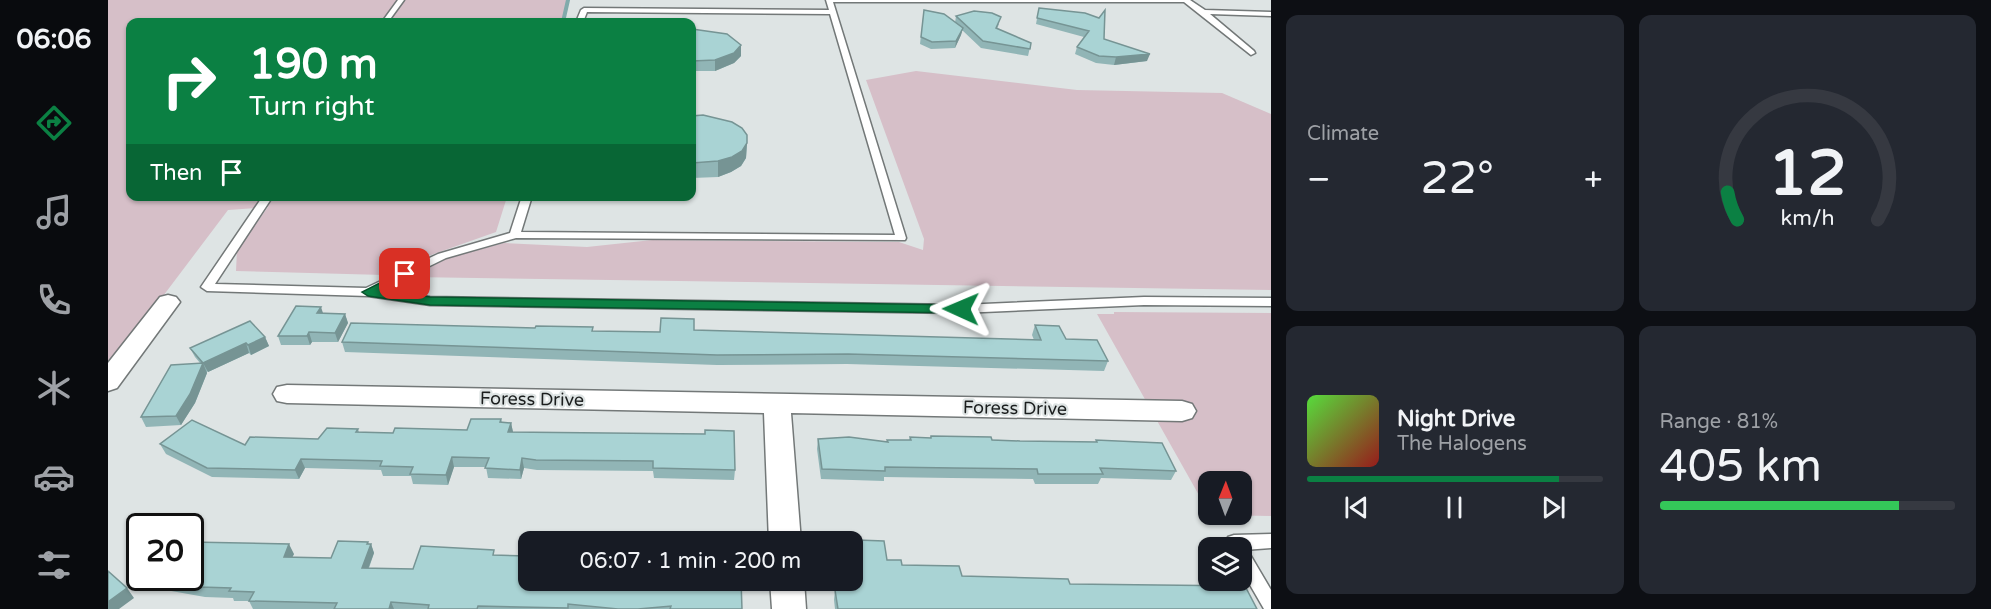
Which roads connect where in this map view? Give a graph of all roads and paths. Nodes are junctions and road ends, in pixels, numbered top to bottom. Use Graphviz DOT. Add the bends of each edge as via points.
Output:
graph roads {
  1 [pos="401,0"];
  2 [pos="829,0"];
  3 [pos="1187,0"];
  4 [pos="833,12"];
  5 [pos="1203,12"];
  6 [pos="1271,14"];
  7 [pos="389,18"];
  8 [pos="581,18"];
  9 [pos="1251,52"];
  10 [pos="265,201"];
  11 [pos="525,201"];
  12 [pos="515,235"];
  13 [pos="368,292"];
  14 [pos="168,302"];
  15 [pos="1271,302"];
  16 [pos="108,382"];
  17 [pos="287,394"];
  18 [pos="777,405"];
  19 [pos="1182,411"];
  20 [pos="784,531"];
  21 [pos="1271,541"];
  22 [pos="1252,542"];
  23 [pos="1252,573"];
  24 [pos="788,591"];
  25 [pos="1271,606"];
  26 [pos="789,609"];
  1 -- 7 [label="lane"];
  2 -- 3 [label="lane"];
  2 -- 4 [label="lane"];
  3 -- 5 [label="lane"];
  4 -- 8 [label="lane" via="584,10"];
  4 -- 12 [label="lane" via="901,238"];
  5 -- 6 [label="lane"];
  5 -- 9 [label="lane"];
  10 -- 13 [label="lane" via="207,288"];
  11 -- 12 [label="lane"];
  12 -- 13 [label="lane" via="442,256"];
  13 -- 15 [label="lane" via="430,301 961,309 1144,301"];
  14 -- 16 [label="street"];
  17 -- 18 [label="street, Foress Drive"];
  18 -- 19 [label="street, Foress Drive"];
  18 -- 20 [label="street"];
  21 -- 22 [label="lane"];
  23 -- 25 [label="lane"];
  24 -- 26 [label="street"];
}
